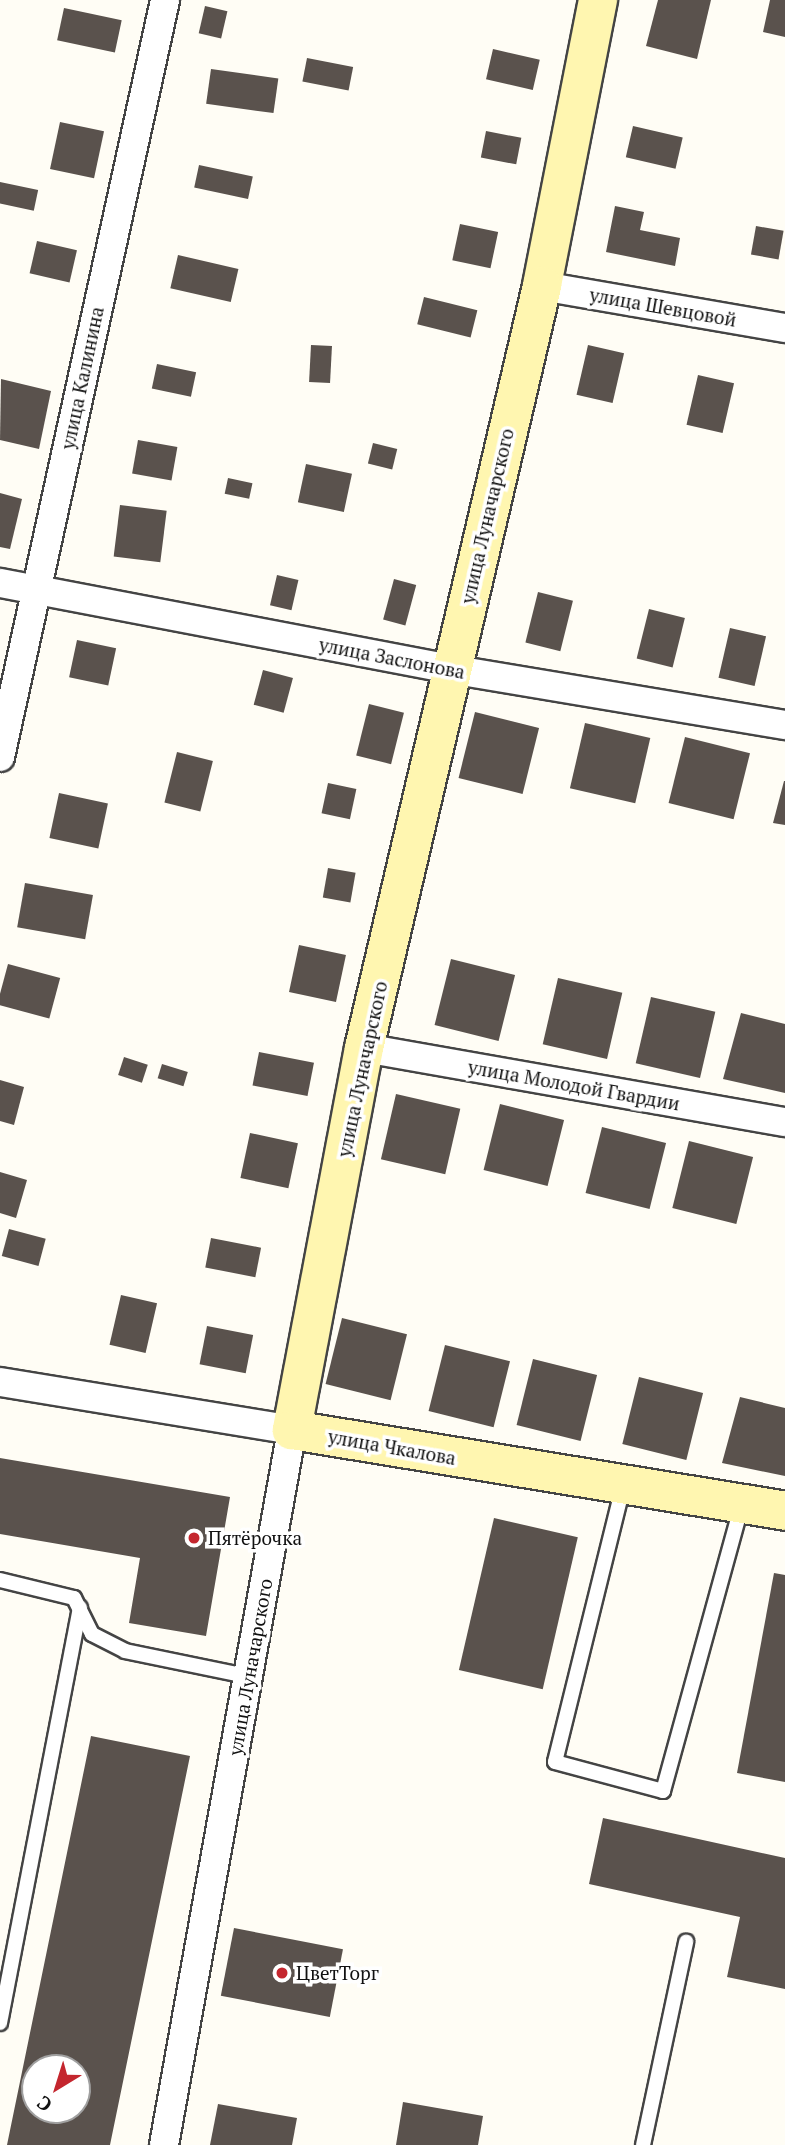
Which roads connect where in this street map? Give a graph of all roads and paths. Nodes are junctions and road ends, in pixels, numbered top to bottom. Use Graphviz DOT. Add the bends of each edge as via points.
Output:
graph roads {
  1 [pos="165,0"];
  2 [pos="598,0"];
  3 [pos="542,286"];
  4 [pos="785,328"];
  5 [pos="0,583"];
  6 [pos="36,589"];
  7 [pos="450,669"];
  8 [pos="785,725"];
  9 [pos="0,757"];
  10 [pos="364,1048"];
  11 [pos="785,1122"];
  12 [pos="0,1382"];
  13 [pos="292,1430"];
  14 [pos="623,1487"];
  15 [pos="742,1504"];
  16 [pos="785,1511"];
  17 [pos="0,1580"];
  18 [pos="80,1608"];
  19 [pos="247,1676"];
  20 [pos="686,1942"];
  21 [pos="0,2023"];
  22 [pos="164,2145"];
  23 [pos="643,2145"];
  1 -- 6 [label="street, улица Калинина"];
  2 -- 3 [label="main road, улица Луначарского"];
  3 -- 4 [label="street, улица Шевцовой"];
  3 -- 7 [label="main road, улица Луначарского"];
  5 -- 6 [label="street, улица Заслонова"];
  6 -- 7 [label="street, улица Заслонова"];
  6 -- 9 [label="street, улица Калинина"];
  7 -- 8 [label="street, улица Заслонова"];
  7 -- 10 [label="main road, улица Луначарского"];
  10 -- 11 [label="street, улица Молодой Гвардии"];
  10 -- 13 [label="main road, улица Луначарского"];
  12 -- 13 [label="street, улица Чкалова"];
  13 -- 14 [label="main road, улица Чкалова"];
  13 -- 19 [label="street, улица Луначарского"];
  14 -- 15 [label="main road, улица Чкалова"];
  14 -- 15 [label="lane" via="555,1762 663,1791"];
  15 -- 16 [label="main road, улица Чкалова"];
  17 -- 18 [label="lane" via="57,1591 74,1598"];
  18 -- 19 [label="lane" via="92,1634 125,1651"];
  18 -- 21 [label="lane"];
  19 -- 22 [label="street, улица Луначарского"];
  20 -- 23 [label="lane"];
}
